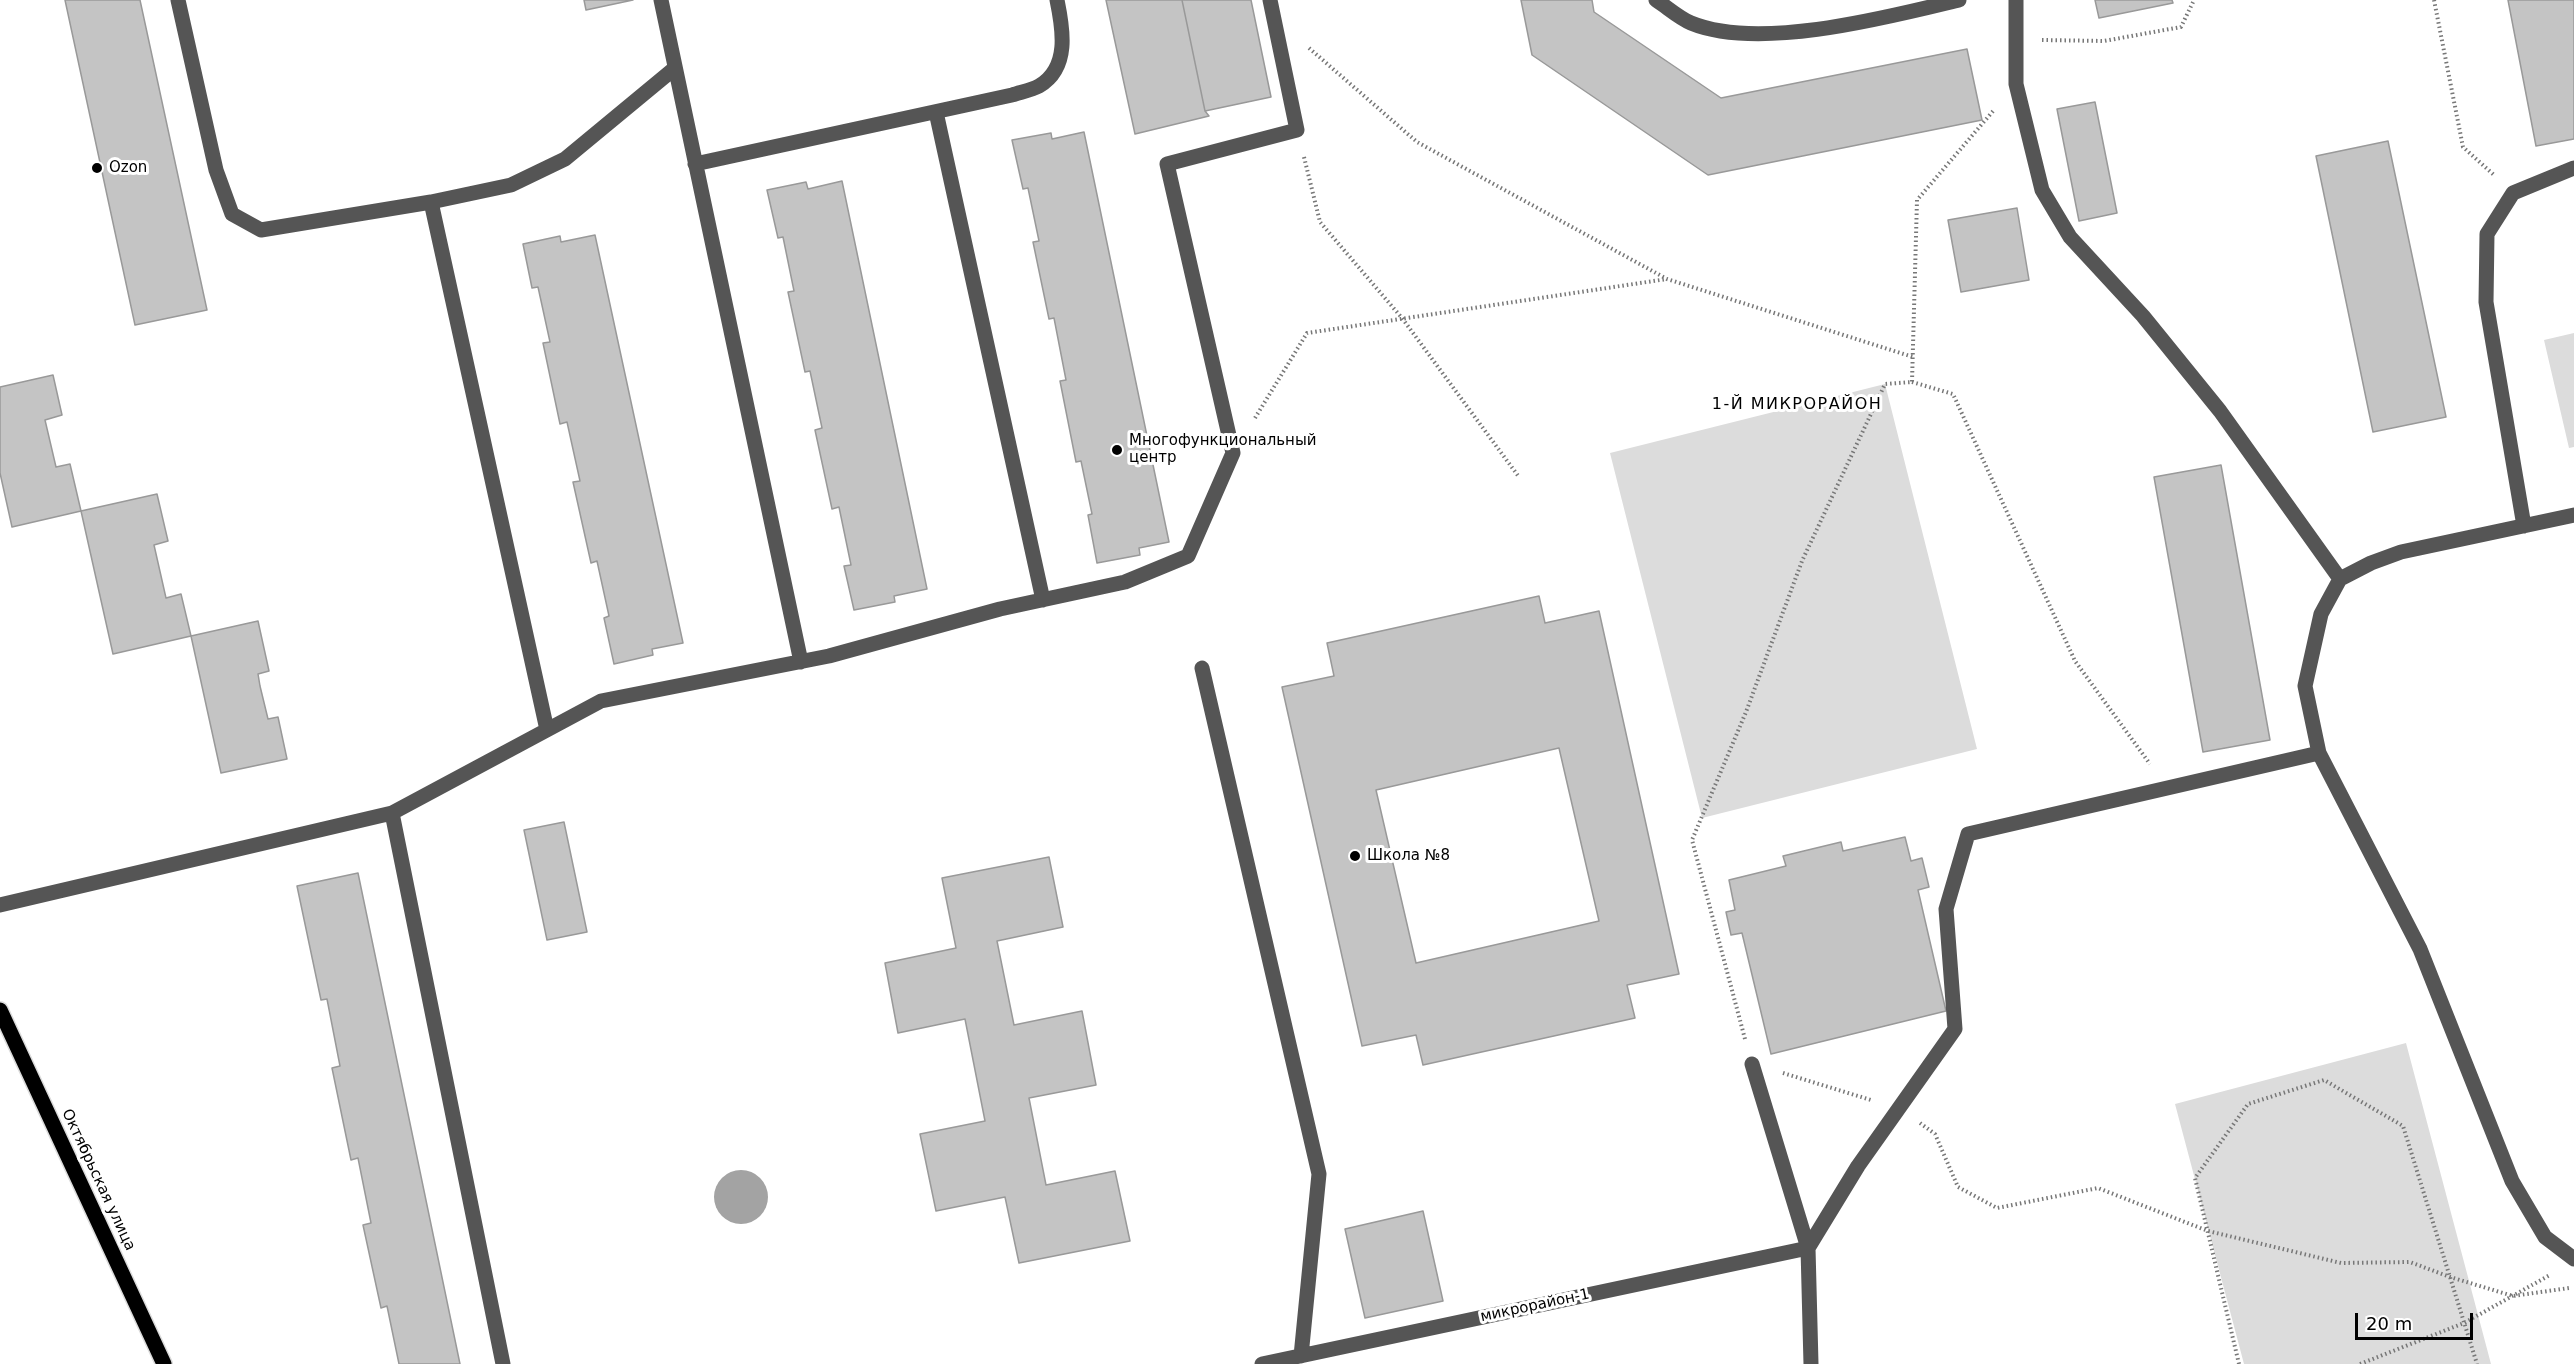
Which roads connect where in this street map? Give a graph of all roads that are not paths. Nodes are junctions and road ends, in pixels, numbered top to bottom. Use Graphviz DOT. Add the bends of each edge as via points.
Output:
graph roads {
  1 [pos="178,0"];
  2 [pos="661,0"];
  3 [pos="1057,0"];
  4 [pos="1270,0"];
  5 [pos="1656,0"];
  6 [pos="1959,0"];
  7 [pos="2016,0"];
  8 [pos="675,68"];
  9 [pos="936,112"];
  10 [pos="695,164"];
  11 [pos="2574,168"];
  12 [pos="431,202"];
  13 [pos="2574,515"];
  14 [pos="2524,526"];
  15 [pos="2340,579"];
  16 [pos="1043,600"];
  17 [pos="801,662"];
  18 [pos="1202,668"];
  19 [pos="547,730"];
  20 [pos="2319,753"];
  21 [pos="392,813"];
  22 [pos="0,905"];
  23 [pos="0,1010"];
  24 [pos="1752,1064"];
  25 [pos="1808,1248"];
  26 [pos="2574,1259"];
  27 [pos="1301,1356"];
  28 [pos="164,1364"];
  29 [pos="503,1364"];
  30 [pos="1262,1364"];
  31 [pos="1811,1364"];
  1 -- 12 [label="lane" via="216,170 232,214 261,230"];
  2 -- 8 [label="lane"];
  3 -- 9 [label="lane" via="1064,45 1054,71 1040,86"];
  4 -- 16 [label="lane" via="1298,130 1167,164 1233,453 1188,556 1125,582"];
  5 -- 6 [label="lane" via="1690,22 1728,32 1795,31 1879,19"];
  7 -- 15 [label="lane" via="2016,84 2042,190 2070,237 2143,316 2220,411"];
  8 -- 10 [label="lane"];
  8 -- 12 [label="lane" via="565,159 511,185"];
  9 -- 10 [label="lane"];
  9 -- 16 [label="lane"];
  10 -- 17 [label="lane"];
  11 -- 14 [label="lane" via="2513,193 2487,234 2486,302"];
  12 -- 19 [label="lane"];
  13 -- 14 [label="lane"];
  14 -- 15 [label="lane" via="2401,552"];
  15 -- 20 [label="lane" via="2321,614 2305,686"];
  16 -- 17 [label="lane"];
  17 -- 19 [label="lane" via="601,701"];
  18 -- 27 [label="lane" via="1319,1174"];
  19 -- 21 [label="lane"];
  20 -- 25 [label="lane" via="1968,834 1946,909 1955,1029 1858,1166"];
  20 -- 26 [label="lane" via="2420,949 2512,1181 2545,1237"];
  21 -- 22 [label="lane"];
  21 -- 29 [label="lane"];
  23 -- 28 [label="main road, Октябрьская улица"];
  24 -- 25 [label="lane"];
  25 -- 27 [label="lane, микрорайон-1"];
  25 -- 31 [label="lane"];
  27 -- 30 [label="lane, микрорайон-1"];
}
